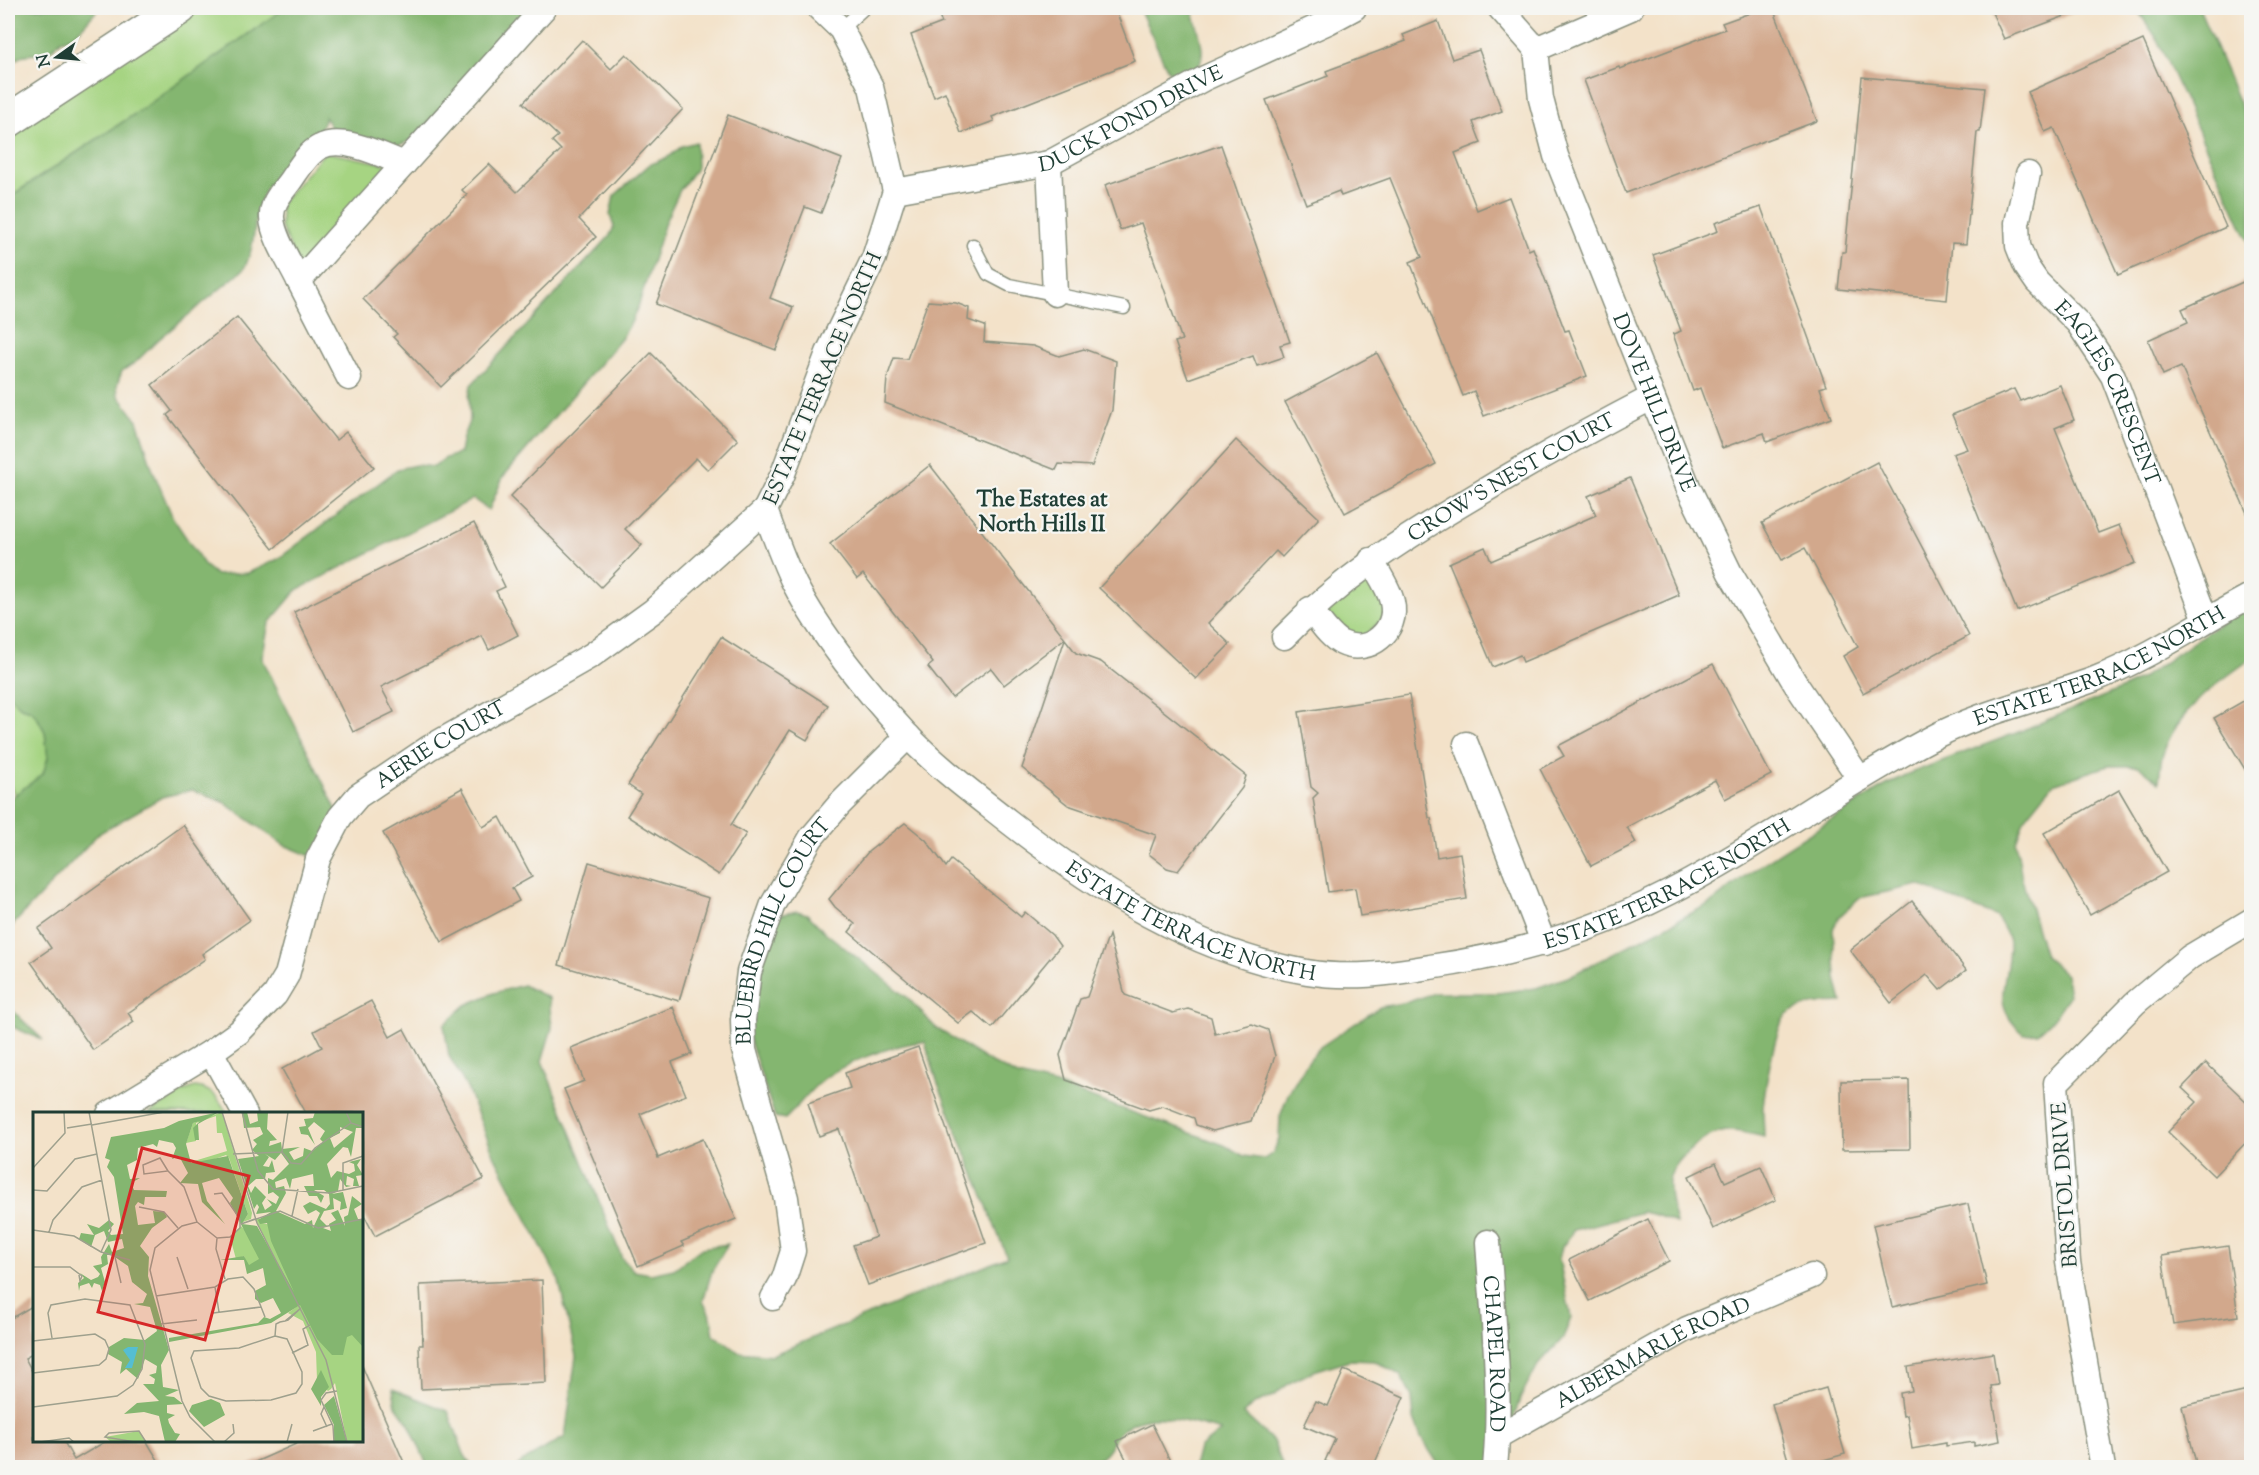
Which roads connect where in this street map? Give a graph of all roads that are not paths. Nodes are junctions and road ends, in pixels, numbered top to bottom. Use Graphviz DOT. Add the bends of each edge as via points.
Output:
graph roads {
  1 [pos="180,8"];
  2 [pos="544,8"];
  3 [pos="819,8"];
  4 [pos="864,8"];
  5 [pos="1354,8"];
  6 [pos="1500,8"];
  7 [pos="1631,8"];
  8 [pos="841,29"];
  9 [pos="1536,49"];
  10 [pos="8,121"];
  11 [pos="1048,163"];
  12 [pos="404,164"];
  13 [pos="2028,174"];
  14 [pos="895,191"];
  15 [pos="974,245"];
  16 [pos="299,281"];
  17 [pos="1055,294"];
  18 [pos="1124,308"];
  19 [pos="349,378"];
  20 [pos="1651,398"];
  21 [pos="765,510"];
  22 [pos="1371,560"];
  23 [pos="2252,595"];
  24 [pos="1310,609"];
  25 [pos="2206,620"];
  26 [pos="1284,637"];
  27 [pos="908,736"];
  28 [pos="1466,744"];
  29 [pos="1860,779"];
  30 [pos="2252,920"];
  31 [pos="1544,944"];
  32 [pos="211,1052"];
  33 [pos="110,1112"];
  34 [pos="244,1112"];
  35 [pos="1488,1242"];
  36 [pos="1812,1276"];
  37 [pos="774,1298"];
  38 [pos="1498,1436"];
  39 [pos="1494,1467"];
  40 [pos="2103,1467"];
  1 -- 10 [label="main road"];
  2 -- 12 [label="street"];
  3 -- 8 [label="street, ESTATE TERRACE NORTH"];
  4 -- 8 [label="lane"];
  5 -- 11 [label="street, DUCK POND DRIVE" via="1204,78"];
  6 -- 9 [label="street"];
  7 -- 9 [label="street"];
  8 -- 14 [label="street, ESTATE TERRACE NORTH" via="872,87"];
  9 -- 20 [label="street, DOVE HILL DRIVE" via="1541,99 1556,156"];
  11 -- 14 [label="street, DUCK POND DRIVE"];
  11 -- 17 [label="street"];
  12 -- 16 [label="street"];
  12 -- 16 [label="street" via="366,149 330,143 318,147 306,160 272,212 276,232"];
  13 -- 25 [label="street, EAGLES CRESCENT" via="2017,223 2018,246 2037,282 2078,323 2113,376"];
  14 -- 21 [label="street, ESTATE TERRACE NORTH" via="874,258 828,353 790,458"];
  15 -- 17 [label="lane" via="988,274 1009,285"];
  16 -- 19 [label="street"];
  17 -- 18 [label="lane"];
  20 -- 22 [label="street, CROW'S NEST COURT" via="1555,448"];
  20 -- 29 [label="street, DOVE HILL DRIVE" via="1730,573 1795,683"];
  21 -- 27 [label="street, ESTATE TERRACE NORTH" via="795,586 817,621"];
  21 -- 32 [label="street, AERIE COURT" via="653,611 592,655 429,748 358,796 340,817 318,859 286,975 275,995 239,1032"];
  22 -- 24 [label="street, CROW'S NEST COURT"];
  22 -- 24 [label="street" via="1392,601 1393,613 1385,634 1376,642 1354,647 1343,644 1333,638"];
  23 -- 25 [label="street, ESTATE TERRACE NORTH"];
  24 -- 26 [label="street, CROW'S NEST COURT"];
  25 -- 29 [label="street, ESTATE TERRACE NORTH" via="2154,652 2094,679 1945,731"];
  27 -- 31 [label="street, ESTATE TERRACE NORTH" via="1056,859 1158,920 1239,956 1305,972 1352,977 1479,960"];
  27 -- 37 [label="street, BLUEBIRD HILL COURT" via="839,804 811,838 773,904 749,972 742,1020 744,1050 786,1198 793,1251"];
  28 -- 31 [label="street"];
  29 -- 31 [label="street, ESTATE TERRACE NORTH" via="1688,883 1606,921"];
  30 -- 40 [label="street, BRISTOL DRIVE" via="2190,957 2135,1003 2056,1083 2068,1262"];
  32 -- 33 [label="street, AERIE COURT"];
  32 -- 34 [label="street"];
  35 -- 38 [label="street, CHAPEL ROAD"];
  36 -- 38 [label="street, ALBERMARLE ROAD" via="1687,1329"];
  38 -- 39 [label="street, CHAPEL ROAD"];
}
